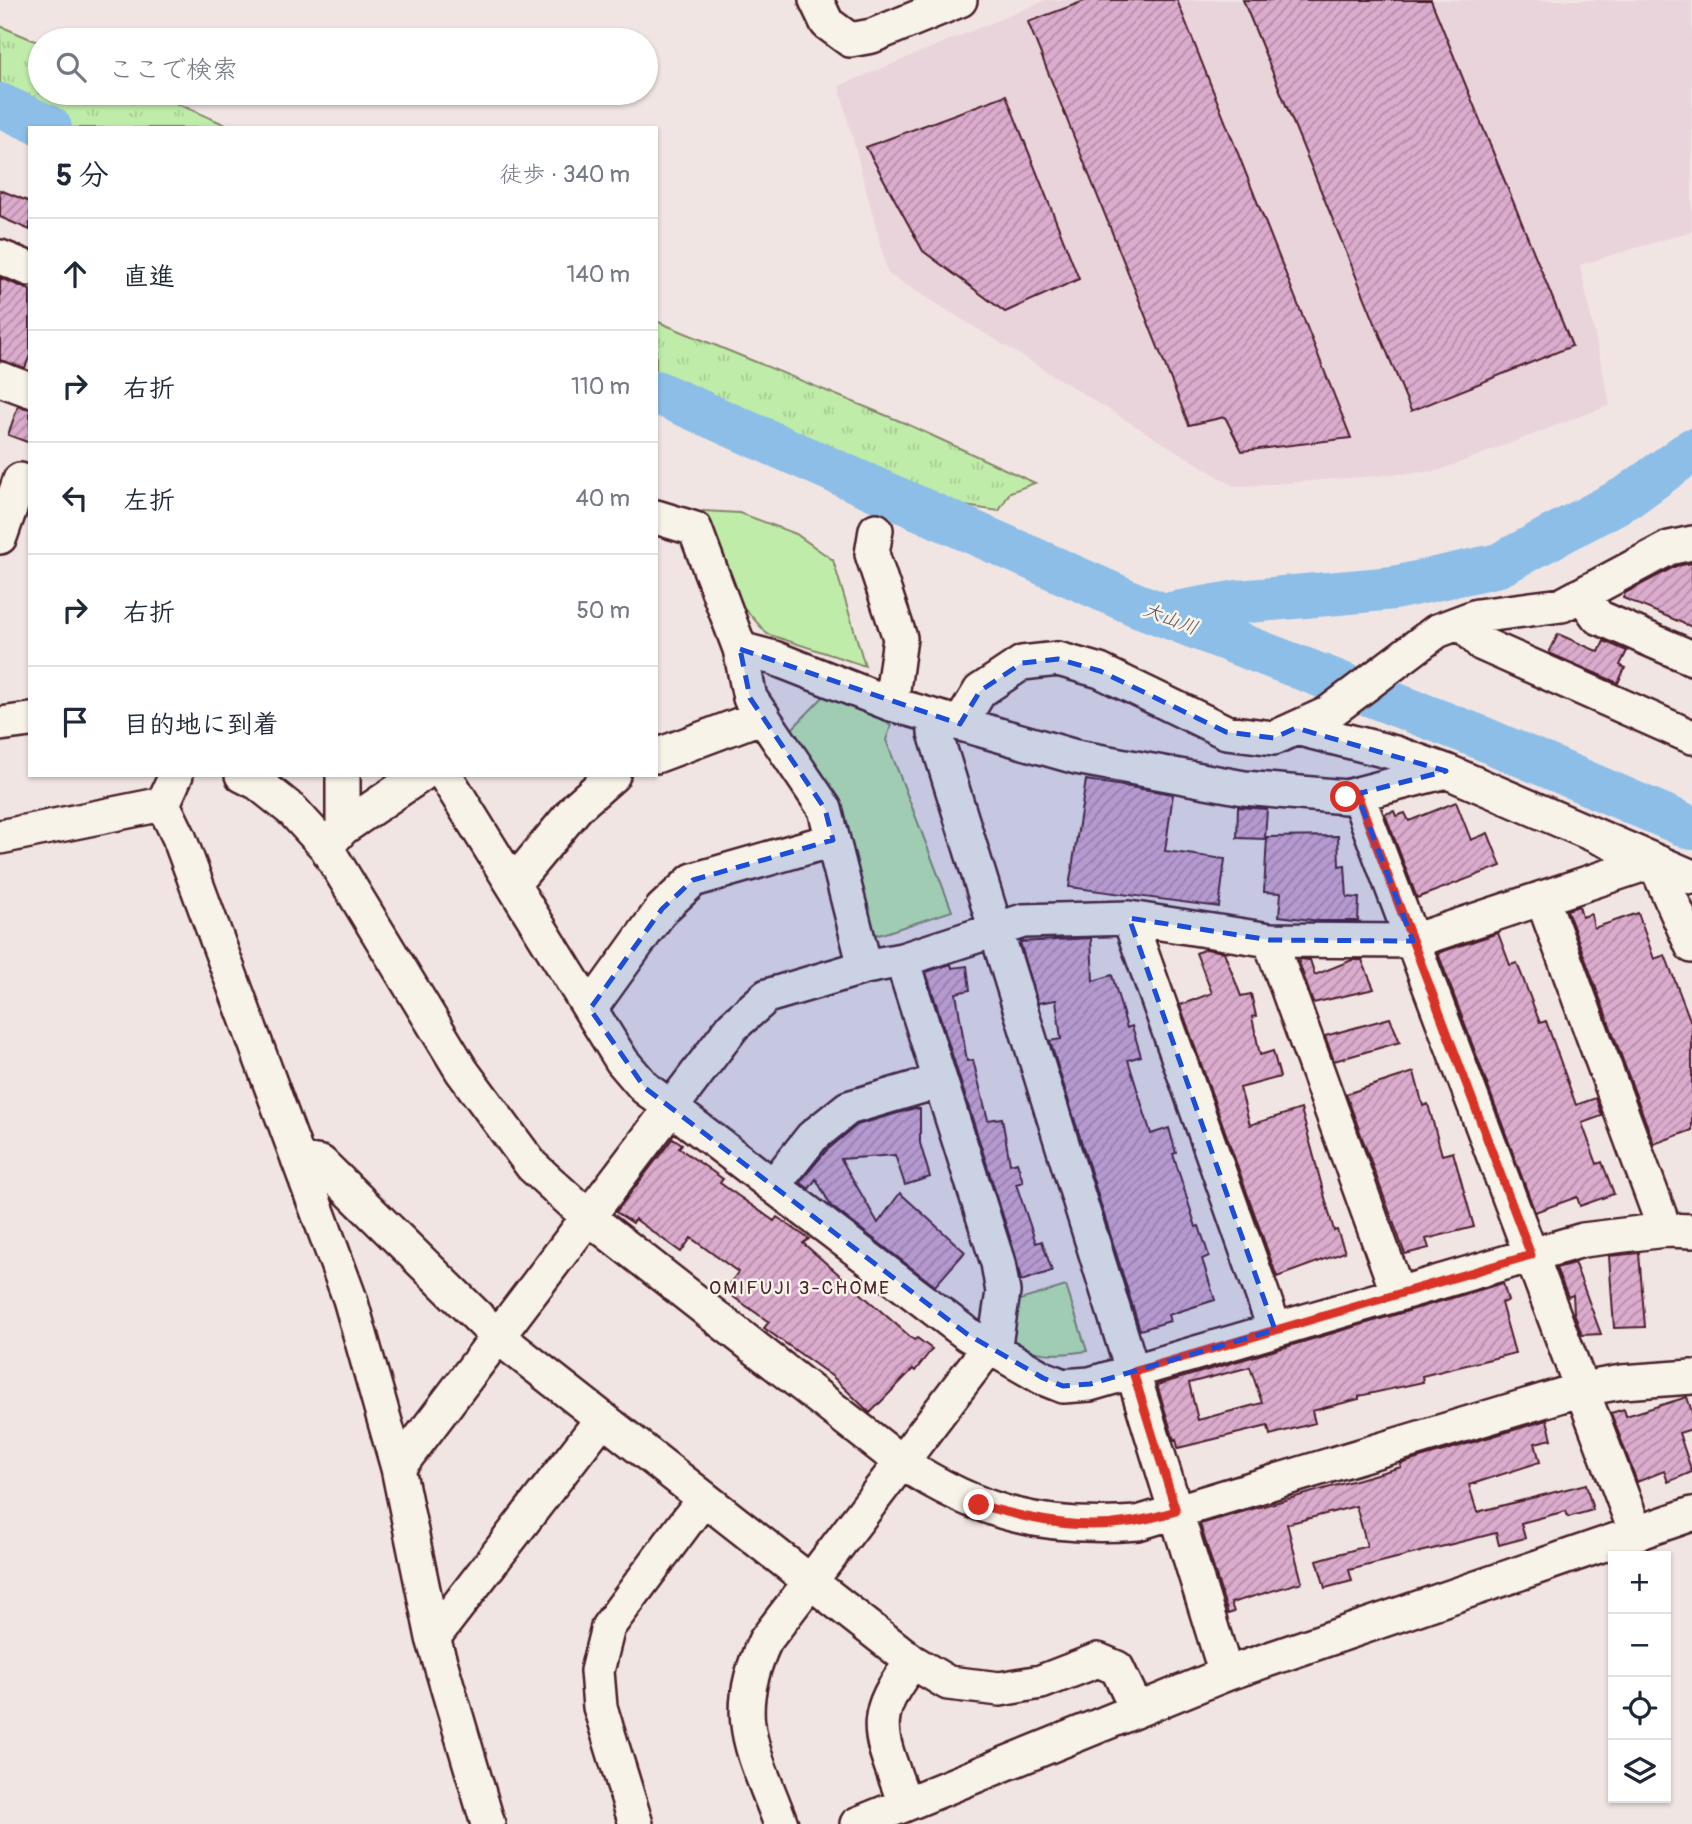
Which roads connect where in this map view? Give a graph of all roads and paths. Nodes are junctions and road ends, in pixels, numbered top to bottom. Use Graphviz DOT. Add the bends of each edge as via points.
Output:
graph roads {
  1 [pos="816,0"];
  2 [pos="960,0"];
  3 [pos="0,257"];
  4 [pos="28,268"];
  5 [pos="0,379"];
  6 [pos="28,389"];
  7 [pos="17,479"];
  8 [pos="658,518"];
  9 [pos="876,530"];
  10 [pos="0,537"];
  11 [pos="1692,543"];
  12 [pos="1582,595"];
  13 [pos="1461,622"];
  14 [pos="740,649"];
  15 [pos="1692,658"];
  16 [pos="891,704"];
  17 [pos="762,716"];
  18 [pos="947,720"];
  19 [pos="1296,728"];
  20 [pos="1692,737"];
  21 [pos="658,755"];
  22 [pos="1446,771"];
  23 [pos="246,777"];
  24 [pos="343,777"];
  25 [pos="418,777"];
  26 [pos="446,777"];
  27 [pos="611,777"];
  28 [pos="169,790"];
  29 [pos="1357,794"];
  30 [pos="0,837"];
  31 [pos="334,837"];
  32 [pos="833,840"];
  33 [pos="1654,861"];
  34 [pos="1692,877"];
  35 [pos="513,884"];
  36 [pos="1542,898"];
  37 [pos="1129,918"];
  38 [pos="996,930"];
  39 [pos="1270,940"];
  40 [pos="1413,941"];
  41 [pos="1692,946"];
  42 [pos="902,960"];
  43 [pos="865,967"];
  44 [pos="590,1009"];
  45 [pos="940,1081"];
  46 [pos="671,1108"];
  47 [pos="298,1159"];
  48 [pos="774,1186"];
  49 [pos="588,1217"];
  50 [pos="1678,1230"];
  51 [pos="1531,1255"];
  52 [pos="1398,1294"];
  53 [pos="1275,1330"];
  54 [pos="497,1336"];
  55 [pos="989,1346"];
  56 [pos="1133,1372"];
  57 [pos="1692,1377"];
  58 [pos="1582,1389"];
  59 [pos="602,1419"];
  60 [pos="901,1462"];
  61 [pos="398,1468"];
  62 [pos="704,1498"];
  63 [pos="1176,1511"];
  64 [pos="1692,1514"];
  65 [pos="1636,1533"];
  66 [pos="810,1581"];
  67 [pos="433,1638"];
  68 [pos="913,1661"];
  69 [pos="1226,1674"];
  70 [pos="1137,1710"];
  71 [pos="905,1804"];
  72 [pos="488,1824"];
  73 [pos="636,1824"];
  74 [pos="781,1824"];
  75 [pos="857,1824"];
  1 -- 2 [label="street" via="827,23 849,40 872,36"];
  3 -- 4 [label="street"];
  5 -- 6 [label="street"];
  7 -- 10 [label="street"];
  8 -- 14 [label="street" via="695,528"];
  9 -- 16 [label="street" via="872,554 900,638"];
  11 -- 12 [label="street" via="1669,548"];
  12 -- 13 [label="street" via="1562,605"];
  12 -- 15 [label="street" via="1598,617"];
  13 -- 19 [label="street" via="1437,631 1327,714"];
  13 -- 20 [label="street" via="1482,644"];
  14 -- 16 [label="street"];
  14 -- 17 [label="street" via="750,698"];
  16 -- 18 [label="street"];
  17 -- 21 [label="street"];
  17 -- 32 [label="street" via="825,809"];
  18 -- 19 [label="street" via="1022,663 1058,659 1100,671 1226,732 1274,738"];
  18 -- 29 [label="street" via="1076,757 1231,786 1346,797"];
  18 -- 38 [label="street" via="935,733"];
  19 -- 22 [label="street"];
  22 -- 29 [label="street"];
  22 -- 33 [label="street"];
  23 -- 31 [label="street"];
  24 -- 31 [label="street"];
  25 -- 31 [label="street"];
  26 -- 35 [label="street"];
  27 -- 35 [label="street" via="578,806"];
  28 -- 30 [label="street"];
  28 -- 47 [label="street" via="179,837"];
  29 -- 40 [label="street"];
  31 -- 49 [label="street" via="462,1072 532,1166"];
  32 -- 43 [label="street"];
  32 -- 44 [label="street" via="693,880 662,909"];
  33 -- 34 [label="street"];
  33 -- 36 [label="street"];
  33 -- 41 [label="street"];
  35 -- 44 [label="street"];
  36 -- 40 [label="street"];
  36 -- 50 [label="street"];
  37 -- 38 [label="street" via="1023,921"];
  37 -- 39 [label="street"];
  37 -- 53 [label="street"];
  38 -- 42 [label="street"];
  38 -- 56 [label="street"];
  39 -- 40 [label="street"];
  39 -- 52 [label="street"];
  40 -- 51 [label="street"];
  42 -- 43 [label="street"];
  42 -- 45 [label="street"];
  43 -- 46 [label="street" via="767,996 733,1026"];
  44 -- 46 [label="street" via="622,1061 645,1088"];
  45 -- 48 [label="street" via="848,1108 812,1138"];
  45 -- 55 [label="street" via="998,1263 1003,1292 996,1338"];
  46 -- 48 [label="street"];
  46 -- 49 [label="street"];
  47 -- 54 [label="street" via="321,1163"];
  47 -- 61 [label="street" via="350,1299"];
  48 -- 55 [label="street" via="967,1334"];
  49 -- 54 [label="street"];
  49 -- 60 [label="street"];
  50 -- 51 [label="street" via="1583,1240"];
  51 -- 52 [label="street"];
  51 -- 58 [label="street"];
  52 -- 53 [label="street"];
  53 -- 56 [label="street"];
  54 -- 59 [label="street"];
  54 -- 61 [label="street"];
  55 -- 56 [label="street" via="1063,1386"];
  55 -- 60 [label="street"];
  56 -- 63 [label="street"];
  57 -- 58 [label="street" via="1622,1381"];
  58 -- 63 [label="street"];
  58 -- 65 [label="street"];
  59 -- 62 [label="street"];
  59 -- 67 [label="street"];
  60 -- 63 [label="street" via="942,1489 1036,1521 1089,1527 1138,1523"];
  60 -- 66 [label="street"];
  61 -- 67 [label="street"];
  62 -- 66 [label="street"];
  62 -- 73 [label="street" via="608,1628 597,1671 600,1707"];
  63 -- 69 [label="street"];
  64 -- 65 [label="street"];
  65 -- 69 [label="street"];
  66 -- 68 [label="street"];
  66 -- 74 [label="street" via="765,1641 751,1671 745,1710 749,1736"];
  67 -- 72 [label="street"];
  68 -- 70 [label="street" via="948,1683 1000,1689 1041,1682 1098,1660 1116,1668"];
  68 -- 71 [label="street" via="884,1704 882,1736"];
  69 -- 70 [label="street"];
  70 -- 71 [label="street"];
  71 -- 75 [label="street"];
}
